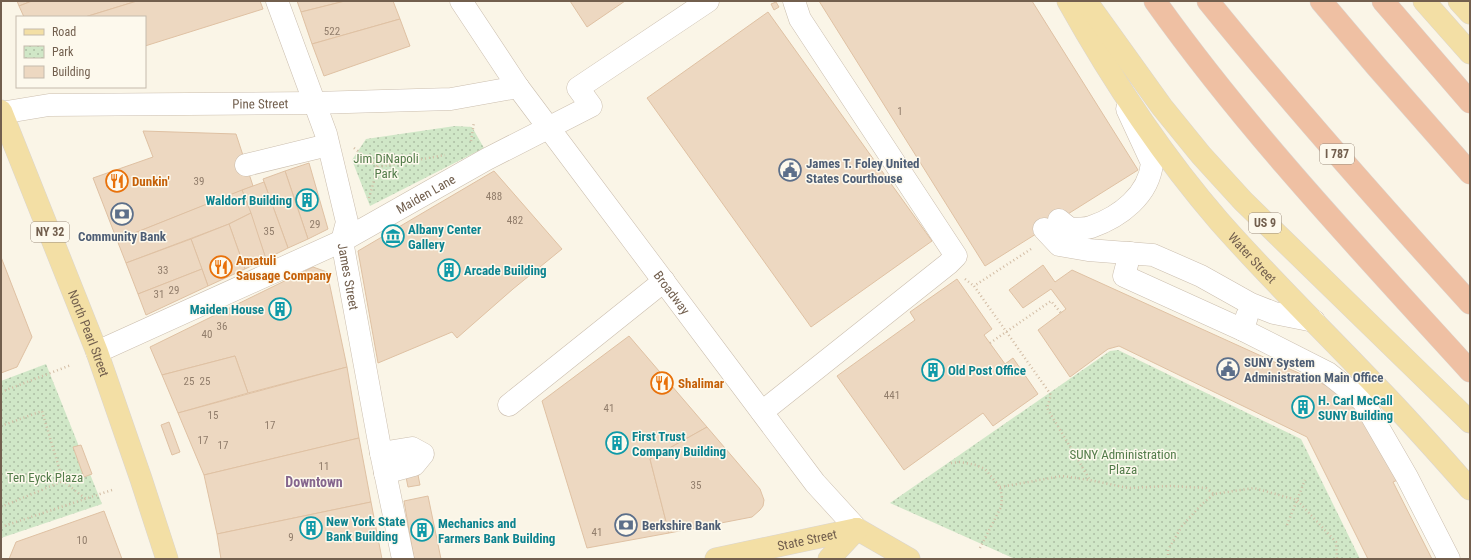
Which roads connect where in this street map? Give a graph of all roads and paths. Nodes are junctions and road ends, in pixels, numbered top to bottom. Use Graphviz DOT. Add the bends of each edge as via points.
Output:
graph roads {
  1 [pos="277,1"];
  2 [pos="460,1"];
  3 [pos="708,1"];
  4 [pos="1068,1"];
  5 [pos="1086,1"];
  6 [pos="1155,1"];
  7 [pos="1208,1"];
  8 [pos="1321,1"];
  9 [pos="1383,1"];
  10 [pos="1424,1"];
  11 [pos="1459,1"];
  12 [pos="797,10"];
  13 [pos="1470,13"];
  14 [pos="1470,53"];
  15 [pos="1112,75"];
  16 [pos="518,87"];
  17 [pos="1470,102"];
  18 [pos="314,103"];
  19 [pos="1,112"];
  20 [pos="549,127"];
  21 [pos="328,145"];
  22 [pos="352,147"];
  23 [pos="447,154"];
  24 [pos="244,157"];
  25 [pos="378,167"];
  26 [pos="1470,173"];
  27 [pos="368,203"];
  28 [pos="1047,231"];
  29 [pos="342,241"];
  30 [pos="1130,253"];
  31 [pos="664,281"];
  32 [pos="1470,303"];
  33 [pos="1251,304"];
  34 [pos="1061,313"];
  35 [pos="1314,321"];
  36 [pos="1243,330"];
  37 [pos="990,343"];
  38 [pos="97,352"];
  39 [pos="71,365"];
  40 [pos="1470,371"];
  41 [pos="1,392"];
  42 [pos="509,405"];
  43 [pos="762,412"];
  44 [pos="1470,422"];
  45 [pos="1,426"];
  46 [pos="423,454"];
  47 [pos="383,463"];
  48 [pos="951,463"];
  49 [pos="1090,480"];
  50 [pos="1305,480"];
  51 [pos="63,481"];
  52 [pos="1000,487"];
  53 [pos="1470,489"];
  54 [pos="112,490"];
  55 [pos="1214,494"];
  56 [pos="86,499"];
  57 [pos="1297,500"];
  58 [pos="1,507"];
  59 [pos="1287,525"];
  60 [pos="1,527"];
  61 [pos="857,528"];
  62 [pos="980,548"];
  63 [pos="167,559"];
  64 [pos="403,559"];
  65 [pos="716,559"];
  66 [pos="830,559"];
  67 [pos="909,559"];
  68 [pos="1168,559"];
  69 [pos="1337,559"];
  70 [pos="1449,559"];
  1 -- 18 [label="street, James Street"];
  2 -- 16 [label="street, Broadway"];
  3 -- 20 [label="street, Maiden Lane" via="578,88 591,106"];
  4 -- 15 [label="main road, Water Street"];
  5 -- 44 [label="main road, US 9" via="1162,107 1232,190"];
  6 -- 40 [label="highway" via="1218,87 1274,153"];
  7 -- 32 [label="highway, I 787" via="1255,60 1351,171"];
  8 -- 26 [label="highway"];
  9 -- 17 [label="highway"];
  10 -- 14 [label="main road"];
  11 -- 13 [label="main road"];
  12 -- 43 [label="street" via="956,256"];
  15 -- 28 [label="street" via="1152,163 1151,172 1142,191 1131,204 1112,218 1090,228"];
  15 -- 35 [label="main road, Water Street" via="1179,172 1214,215"];
  16 -- 18 [label="street, Pine Street" via="451,99"];
  16 -- 20 [label="street, Broadway"];
  18 -- 19 [label="street, Pine Street" via="49,105"];
  18 -- 21 [label="street, James Street"];
  19 -- 38 [label="main road, North Pearl Street / NY 32"];
  20 -- 29 [label="street, Maiden Lane"];
  20 -- 31 [label="street, Broadway"];
  21 -- 24 [label="street" via="291,154"];
  21 -- 29 [label="street, James Street" via="347,222"];
  22 -- 25 [label="path"];
  23 -- 25 [label="path"];
  25 -- 27 [label="path"];
  28 -- 30 [label="street" via="1059,245"];
  28 -- 49 [label="path" via="974,286 1051,395 1047,408"];
  29 -- 38 [label="street, Maiden Lane"];
  29 -- 47 [label="street, James Street"];
  30 -- 33 [label="street" via="1153,255 1201,276"];
  30 -- 36 [label="street" via="1124,276"];
  31 -- 42 [label="street"];
  31 -- 43 [label="street, Broadway"];
  33 -- 35 [label="street" via="1274,313"];
  33 -- 36 [label="street"];
  34 -- 37 [label="path, bridge" via="1051,301"];
  35 -- 53 [label="main road, Water Street"];
  36 -- 70 [label="street" via="1328,373 1363,401 1407,477"];
  38 -- 63 [label="main road, North Pearl Street / NY 32"];
  39 -- 41 [label="path"];
  43 -- 61 [label="street, Broadway" via="815,483"];
  45 -- 51 [label="path" via="42,411"];
  46 -- 47 [label="street" via="412,448"];
  47 -- 64 [label="street, James Street"];
  48 -- 52 [label="path" via="960,462 985,469"];
  49 -- 52 [label="path" via="1062,476"];
  49 -- 55 [label="path" via="1128,488 1206,488"];
  50 -- 57 [label="path"];
  51 -- 56 [label="path"];
  51 -- 58 [label="path"];
  52 -- 62 [label="path" via="1002,507"];
  54 -- 56 [label="path"];
  55 -- 57 [label="path" via="1254,488"];
  55 -- 68 [label="path" via="1182,526 1168,550"];
  56 -- 60 [label="path"];
  57 -- 59 [label="path"];
  57 -- 69 [label="path" via="1336,542"];
  61 -- 65 [label="main road, State Street"];
  61 -- 66 [label="main road, State Street"];
  61 -- 67 [label="main road, Broadway"];
}
